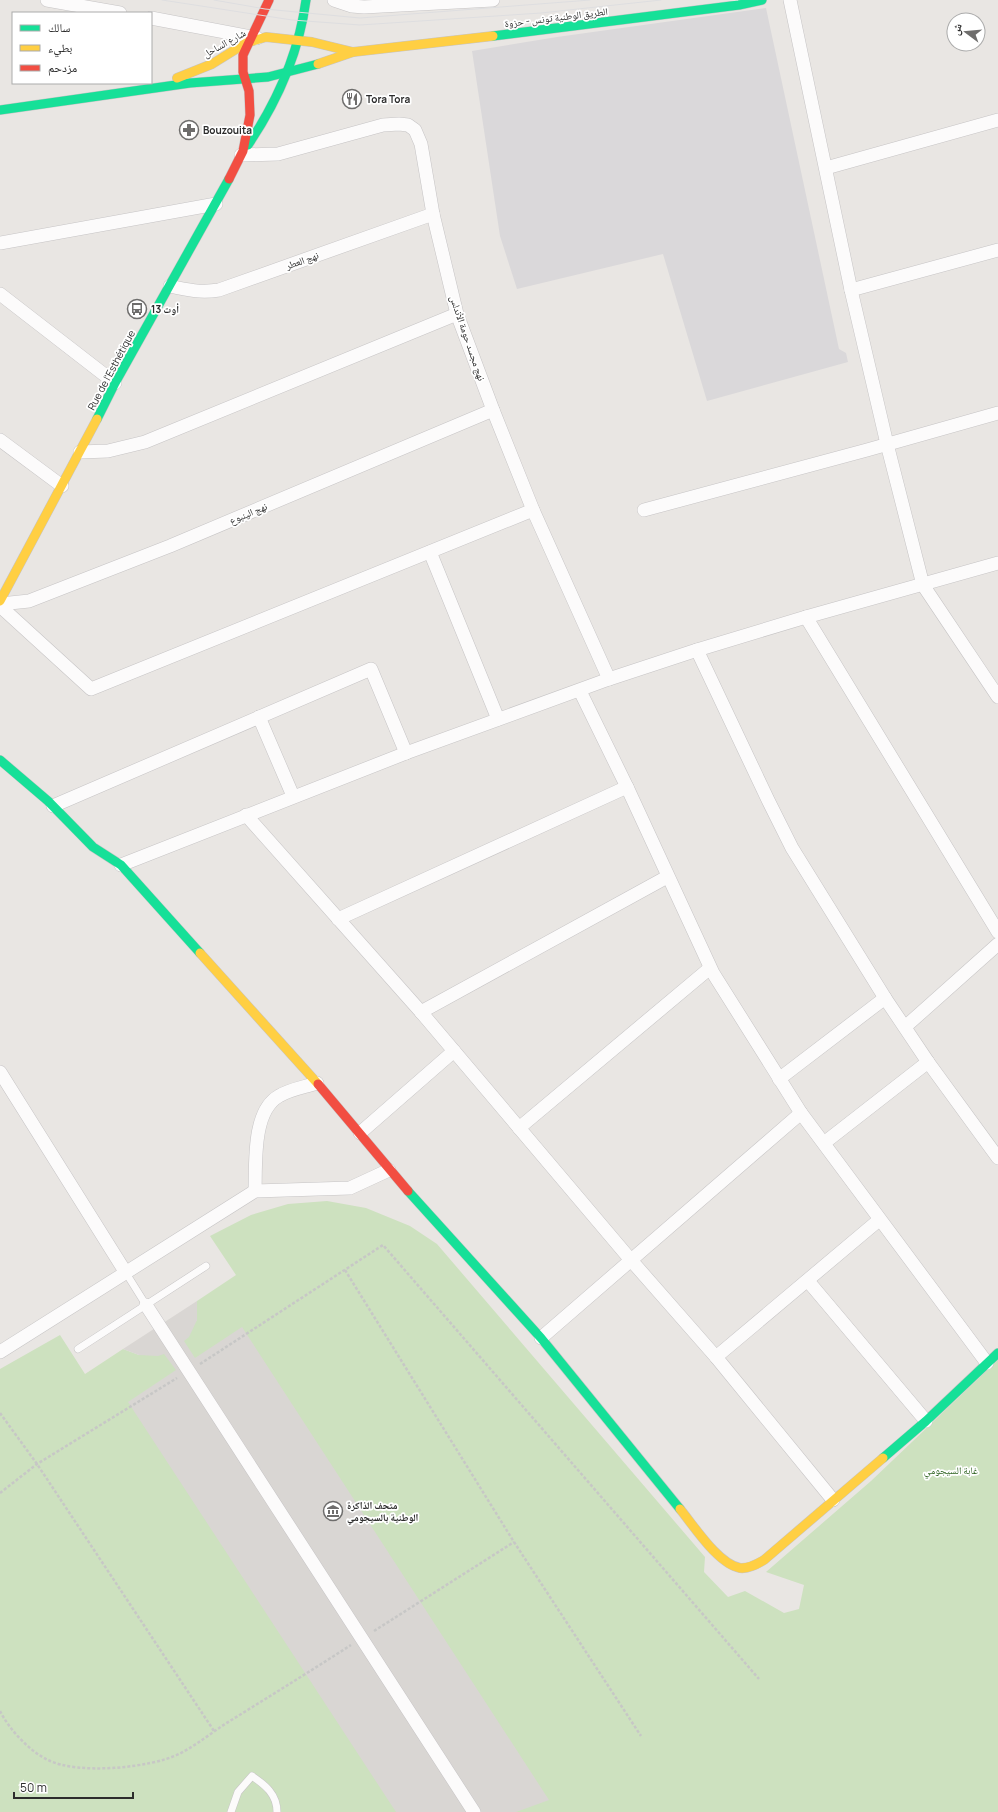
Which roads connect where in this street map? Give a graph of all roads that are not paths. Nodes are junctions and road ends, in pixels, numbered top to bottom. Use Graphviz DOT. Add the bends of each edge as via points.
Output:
graph roads {
  1 [pos="47,0"];
  2 [pos="269,0"];
  3 [pos="306,0"];
  4 [pos="334,0"];
  5 [pos="493,0"];
  6 [pos="762,0"];
  7 [pos="790,0"];
  8 [pos="114,12"];
  9 [pos="152,18"];
  10 [pos="254,38"];
  11 [pos="297,40"];
  12 [pos="353,52"];
  13 [pos="287,72"];
  14 [pos="246,79"];
  15 [pos="142,89"];
  16 [pos="0,110"];
  17 [pos="998,120"];
  18 [pos="242,153"];
  19 [pos="826,168"];
  20 [pos="216,204"];
  21 [pos="433,214"];
  22 [pos="0,243"];
  23 [pos="998,250"];
  24 [pos="170,286"];
  25 [pos="851,290"];
  26 [pos="0,294"];
  27 [pos="457,314"];
  28 [pos="115,383"];
  29 [pos="493,410"];
  30 [pos="998,413"];
  31 [pos="0,440"];
  32 [pos="887,444"];
  33 [pos="80,452"];
  34 [pos="62,486"];
  35 [pos="533,510"];
  36 [pos="644,510"];
  37 [pos="430,552"];
  38 [pos="998,562"];
  39 [pos="923,585"];
  40 [pos="0,601"];
  41 [pos="0,605"];
  42 [pos="806,617"];
  43 [pos="697,650"];
  44 [pos="609,679"];
  45 [pos="580,691"];
  46 [pos="998,697"];
  47 [pos="259,717"];
  48 [pos="498,719"];
  49 [pos="406,753"];
  50 [pos="0,760"];
  51 [pos="627,787"];
  52 [pos="294,796"];
  53 [pos="52,806"];
  54 [pos="246,815"];
  55 [pos="122,865"];
  56 [pos="667,877"];
  57 [pos="338,920"];
  58 [pos="998,932"];
  59 [pos="998,944"];
  60 [pos="710,968"];
  61 [pos="885,998"];
  62 [pos="421,1012"];
  63 [pos="905,1027"];
  64 [pos="454,1051"];
  65 [pos="928,1062"];
  66 [pos="0,1072"];
  67 [pos="779,1078"];
  68 [pos="317,1084"];
  69 [pos="801,1113"];
  70 [pos="519,1128"];
  71 [pos="360,1133"];
  72 [pos="824,1142"];
  73 [pos="998,1158"];
  74 [pos="389,1170"];
  75 [pos="255,1191"];
  76 [pos="879,1220"];
  77 [pos="630,1259"];
  78 [pos="206,1266"];
  79 [pos="126,1273"];
  80 [pos="808,1281"];
  81 [pos="146,1305"];
  82 [pos="541,1338"];
  83 [pos="78,1349"];
  84 [pos="0,1352"];
  85 [pos="998,1353"];
  86 [pos="716,1357"];
  87 [pos="987,1363"];
  88 [pos="926,1421"];
  89 [pos="833,1500"];
  90 [pos="231,1812"];
  91 [pos="277,1812"];
  92 [pos="474,1812"];
  1 -- 8 [label="street"];
  2 -- 10 [label="street, Rue de l'Esthétique"];
  3 -- 11 [label="street, Rue de l'Esthétique"];
  4 -- 5 [label="street" via="364,7"];
  6 -- 12 [label="street, الطريق الوطنية تونس - حزوة"];
  7 -- 19 [label="street"];
  9 -- 10 [label="street"];
  10 -- 11 [label="street, شارع الساحل"];
  10 -- 14 [label="street, Rue de l'Esthétique" via="243,55 243,72"];
  10 -- 15 [label="street, شارع الساحل" via="217,61 186,75"];
  11 -- 12 [label="street, الطريق الوطنية تونس - حزوة" via="326,44"];
  11 -- 13 [label="street, Rue de l'Esthétique"];
  12 -- 13 [label="street, الطريق الوطنية تونس - حزوة"];
  13 -- 14 [label="street, شارع الساحل"];
  13 -- 18 [label="street, Rue de l'Esthétique" via="272,108"];
  14 -- 15 [label="street, شارع الساحل"];
  14 -- 18 [label="street, Rue de l'Esthétique" via="250,115"];
  15 -- 16 [label="street, شارع الساحل"];
  17 -- 19 [label="street"];
  18 -- 20 [label="street, Rue de l'Esthétique"];
  18 -- 21 [label="street, نهج مجسد حومة الأندلس" via="278,154 383,125 408,125 415,130 421,144"];
  19 -- 25 [label="street"];
  20 -- 22 [label="street"];
  20 -- 24 [label="street, Rue de l'Esthétique"];
  21 -- 24 [label="street, نهج العطر" via="219,290 190,291"];
  21 -- 27 [label="street, نهج مجسد حومة الأندلس"];
  23 -- 25 [label="street"];
  24 -- 28 [label="street, Rue de l'Esthétique"];
  25 -- 32 [label="street"];
  26 -- 28 [label="street"];
  27 -- 29 [label="street, نهج مجسد حومة الأندلس"];
  27 -- 33 [label="street" via="145,442 108,451"];
  28 -- 33 [label="street, Rue de l'Esthétique"];
  29 -- 35 [label="street, نهج مجسد حومة الأندلس"];
  29 -- 41 [label="street, نهج الينبوع" via="59,590 29,601"];
  30 -- 32 [label="street"];
  31 -- 34 [label="street"];
  32 -- 36 [label="street"];
  32 -- 39 [label="street"];
  33 -- 34 [label="street, Rue de l'Esthétique"];
  34 -- 40 [label="street, Rue de l'Esthétique"];
  35 -- 37 [label="street"];
  35 -- 44 [label="street, نهج مجسد حومة الأندلس"];
  37 -- 41 [label="street" via="91,689"];
  37 -- 48 [label="street"];
  38 -- 39 [label="street"];
  39 -- 42 [label="street"];
  39 -- 46 [label="street"];
  42 -- 43 [label="street"];
  42 -- 58 [label="street"];
  43 -- 44 [label="street"];
  43 -- 61 [label="street" via="792,848"];
  44 -- 45 [label="street"];
  45 -- 48 [label="street"];
  45 -- 51 [label="street"];
  47 -- 49 [label="street" via="372,668"];
  47 -- 52 [label="street"];
  47 -- 53 [label="street"];
  48 -- 49 [label="street"];
  49 -- 52 [label="street"];
  50 -- 53 [label="street"];
  51 -- 56 [label="street"];
  51 -- 57 [label="street"];
  52 -- 54 [label="street"];
  53 -- 55 [label="street" via="91,847"];
  54 -- 55 [label="street"];
  54 -- 57 [label="street"];
  55 -- 68 [label="street"];
  56 -- 60 [label="street"];
  56 -- 62 [label="street"];
  57 -- 62 [label="street"];
  59 -- 63 [label="street"];
  60 -- 67 [label="street"];
  60 -- 70 [label="street"];
  61 -- 63 [label="street"];
  61 -- 67 [label="street"];
  62 -- 64 [label="street"];
  63 -- 65 [label="street"];
  64 -- 70 [label="street"];
  64 -- 71 [label="street"];
  65 -- 72 [label="street"];
  65 -- 73 [label="street"];
  66 -- 79 [label="street"];
  67 -- 69 [label="street"];
  68 -- 71 [label="street"];
  68 -- 75 [label="street" via="279,1095 268,1104 259,1124"];
  69 -- 72 [label="street"];
  69 -- 77 [label="street"];
  70 -- 77 [label="street"];
  71 -- 74 [label="street"];
  72 -- 76 [label="street"];
  74 -- 75 [label="street" via="350,1188"];
  74 -- 82 [label="street"];
  75 -- 79 [label="street"];
  76 -- 80 [label="street"];
  76 -- 87 [label="street"];
  77 -- 82 [label="street"];
  77 -- 86 [label="street"];
  78 -- 81 [label="lane"];
  79 -- 81 [label="lane"];
  79 -- 84 [label="street"];
  80 -- 86 [label="street"];
  80 -- 88 [label="street"];
  81 -- 83 [label="lane"];
  81 -- 92 [label="street"];
  82 -- 89 [label="street" via="718,1555 730,1564 740,1568 753,1567"];
  85 -- 87 [label="street"];
  86 -- 89 [label="street"];
  87 -- 88 [label="street"];
  88 -- 89 [label="street"];
  90 -- 91 [label="lane" via="238,1792 252,1776 270,1789"];
}
